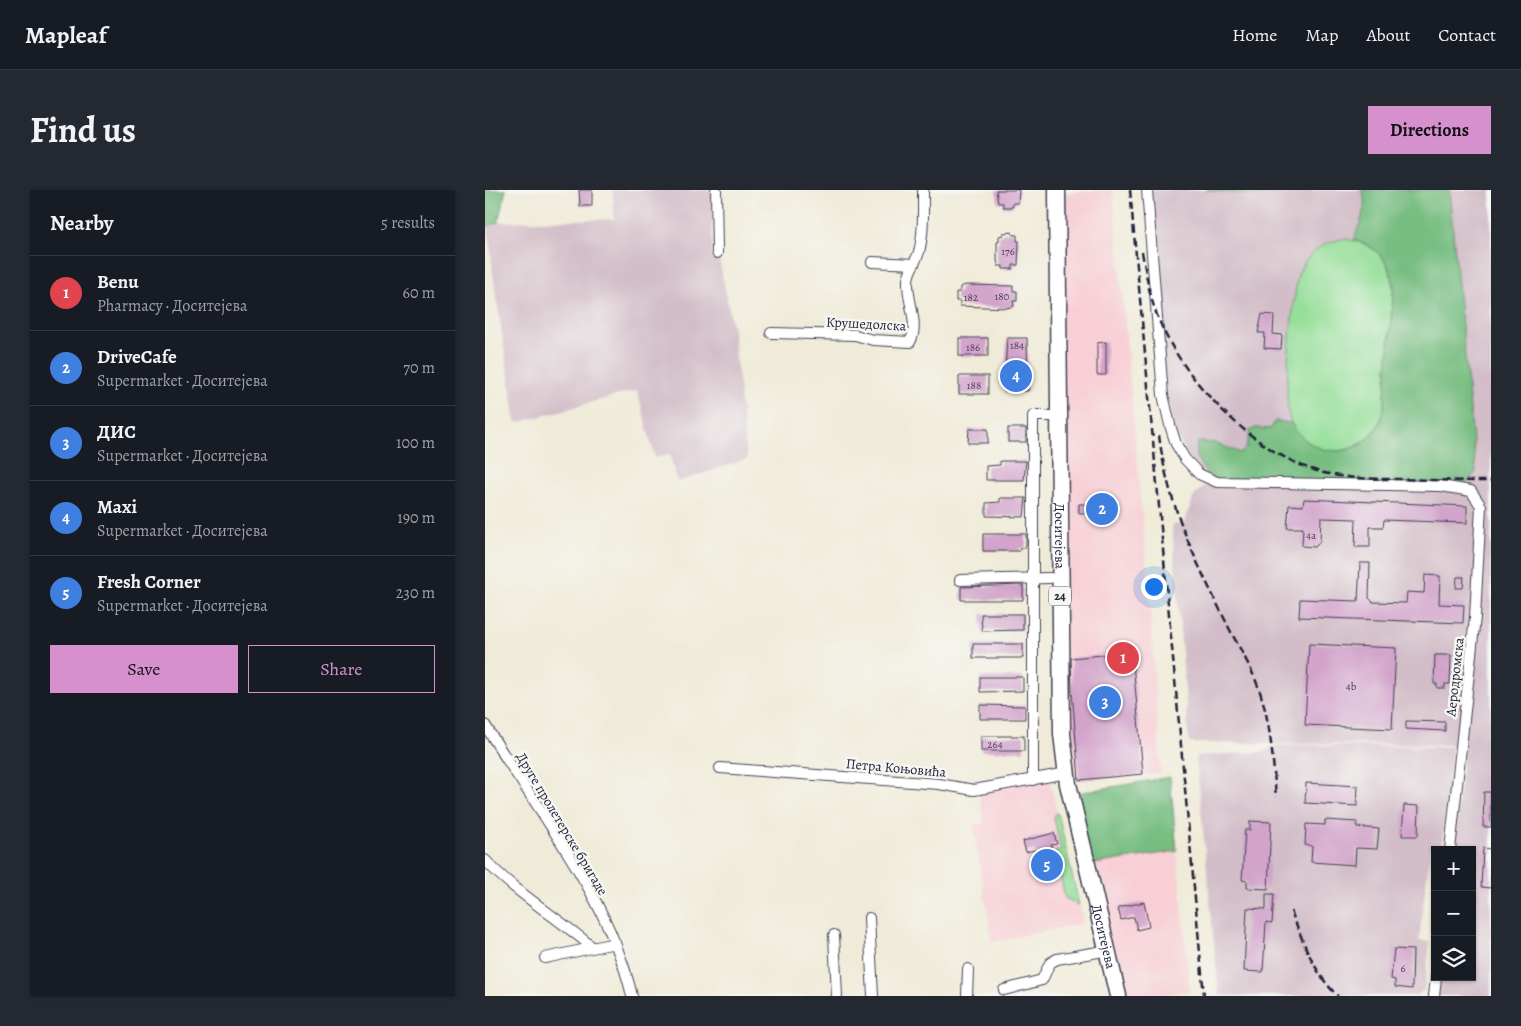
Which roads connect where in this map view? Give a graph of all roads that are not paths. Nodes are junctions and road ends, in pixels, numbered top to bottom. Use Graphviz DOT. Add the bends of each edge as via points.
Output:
graph roads {
  1 [pos="716,190"];
  2 [pos="923,190"];
  3 [pos="1048,190"];
  4 [pos="1057,190"];
  5 [pos="1147,190"];
  6 [pos="717,253"];
  7 [pos="1053,255"];
  8 [pos="872,262"];
  9 [pos="914,264"];
  10 [pos="771,333"];
  11 [pos="1054,416"];
  12 [pos="1032,578"];
  13 [pos="1050,578"];
  14 [pos="960,580"];
  15 [pos="485,725"];
  16 [pos="720,768"];
  17 [pos="1062,774"];
  18 [pos="1033,780"];
  19 [pos="1450,846"];
  20 [pos="485,860"];
  21 [pos="869,918"];
  22 [pos="834,936"];
  23 [pos="615,943"];
  24 [pos="593,947"];
  25 [pos="1098,952"];
  26 [pos="545,958"];
  27 [pos="969,969"];
  28 [pos="1436,981"];
  29 [pos="1005,990"];
  30 [pos="632,996"];
  31 [pos="837,996"];
  32 [pos="873,996"];
  33 [pos="967,996"];
  34 [pos="1108,996"];
  35 [pos="1118,996"];
  36 [pos="1434,996"];
  1 -- 6 [label="street"];
  2 -- 9 [label="street, Крушедолска" via="923,229"];
  3 -- 7 [label="main road, Доситејева / 24"];
  4 -- 7 [label="main road, Доситејева / 24"];
  5 -- 19 [label="street, Аеродромска" via="1163,395 1176,444 1199,474 1217,482 1441,486 1471,492 1481,506 1475,617"];
  7 -- 11 [label="main road, Доситејева / 24"];
  8 -- 9 [label="street"];
  9 -- 10 [label="street, Крушедолска" via="908,279 915,326 910,342 873,340 855,335"];
  11 -- 12 [label="street" via="1033,416"];
  11 -- 13 [label="main road, Доситејева / 24"];
  11 -- 17 [label="main road, Доситејева / 24"];
  12 -- 13 [label="street"];
  12 -- 14 [label="street"];
  12 -- 18 [label="street"];
  13 -- 17 [label="main road, Доситејева / 24" via="1051,706"];
  15 -- 23 [label="street, Друге пролетерске бригаде" via="554,832"];
  16 -- 18 [label="street, Петра Коњовића" via="939,784 972,790"];
  17 -- 18 [label="street, Петра Коњовића"];
  17 -- 25 [label="main road, Доситејева / 24"];
  17 -- 35 [label="main road, Доситејева / 24"];
  20 -- 24 [label="street" via="537,906"];
  21 -- 32 [label="street"];
  22 -- 31 [label="street"];
  23 -- 24 [label="street"];
  23 -- 30 [label="street, Друге пролетерске бригаде"];
  24 -- 26 [label="street"];
  25 -- 29 [label="street" via="1057,959 1050,963 1042,980"];
  25 -- 34 [label="main road, Доситејева / 24"];
  27 -- 33 [label="street"];
  28 -- 36 [label="street"];
}
